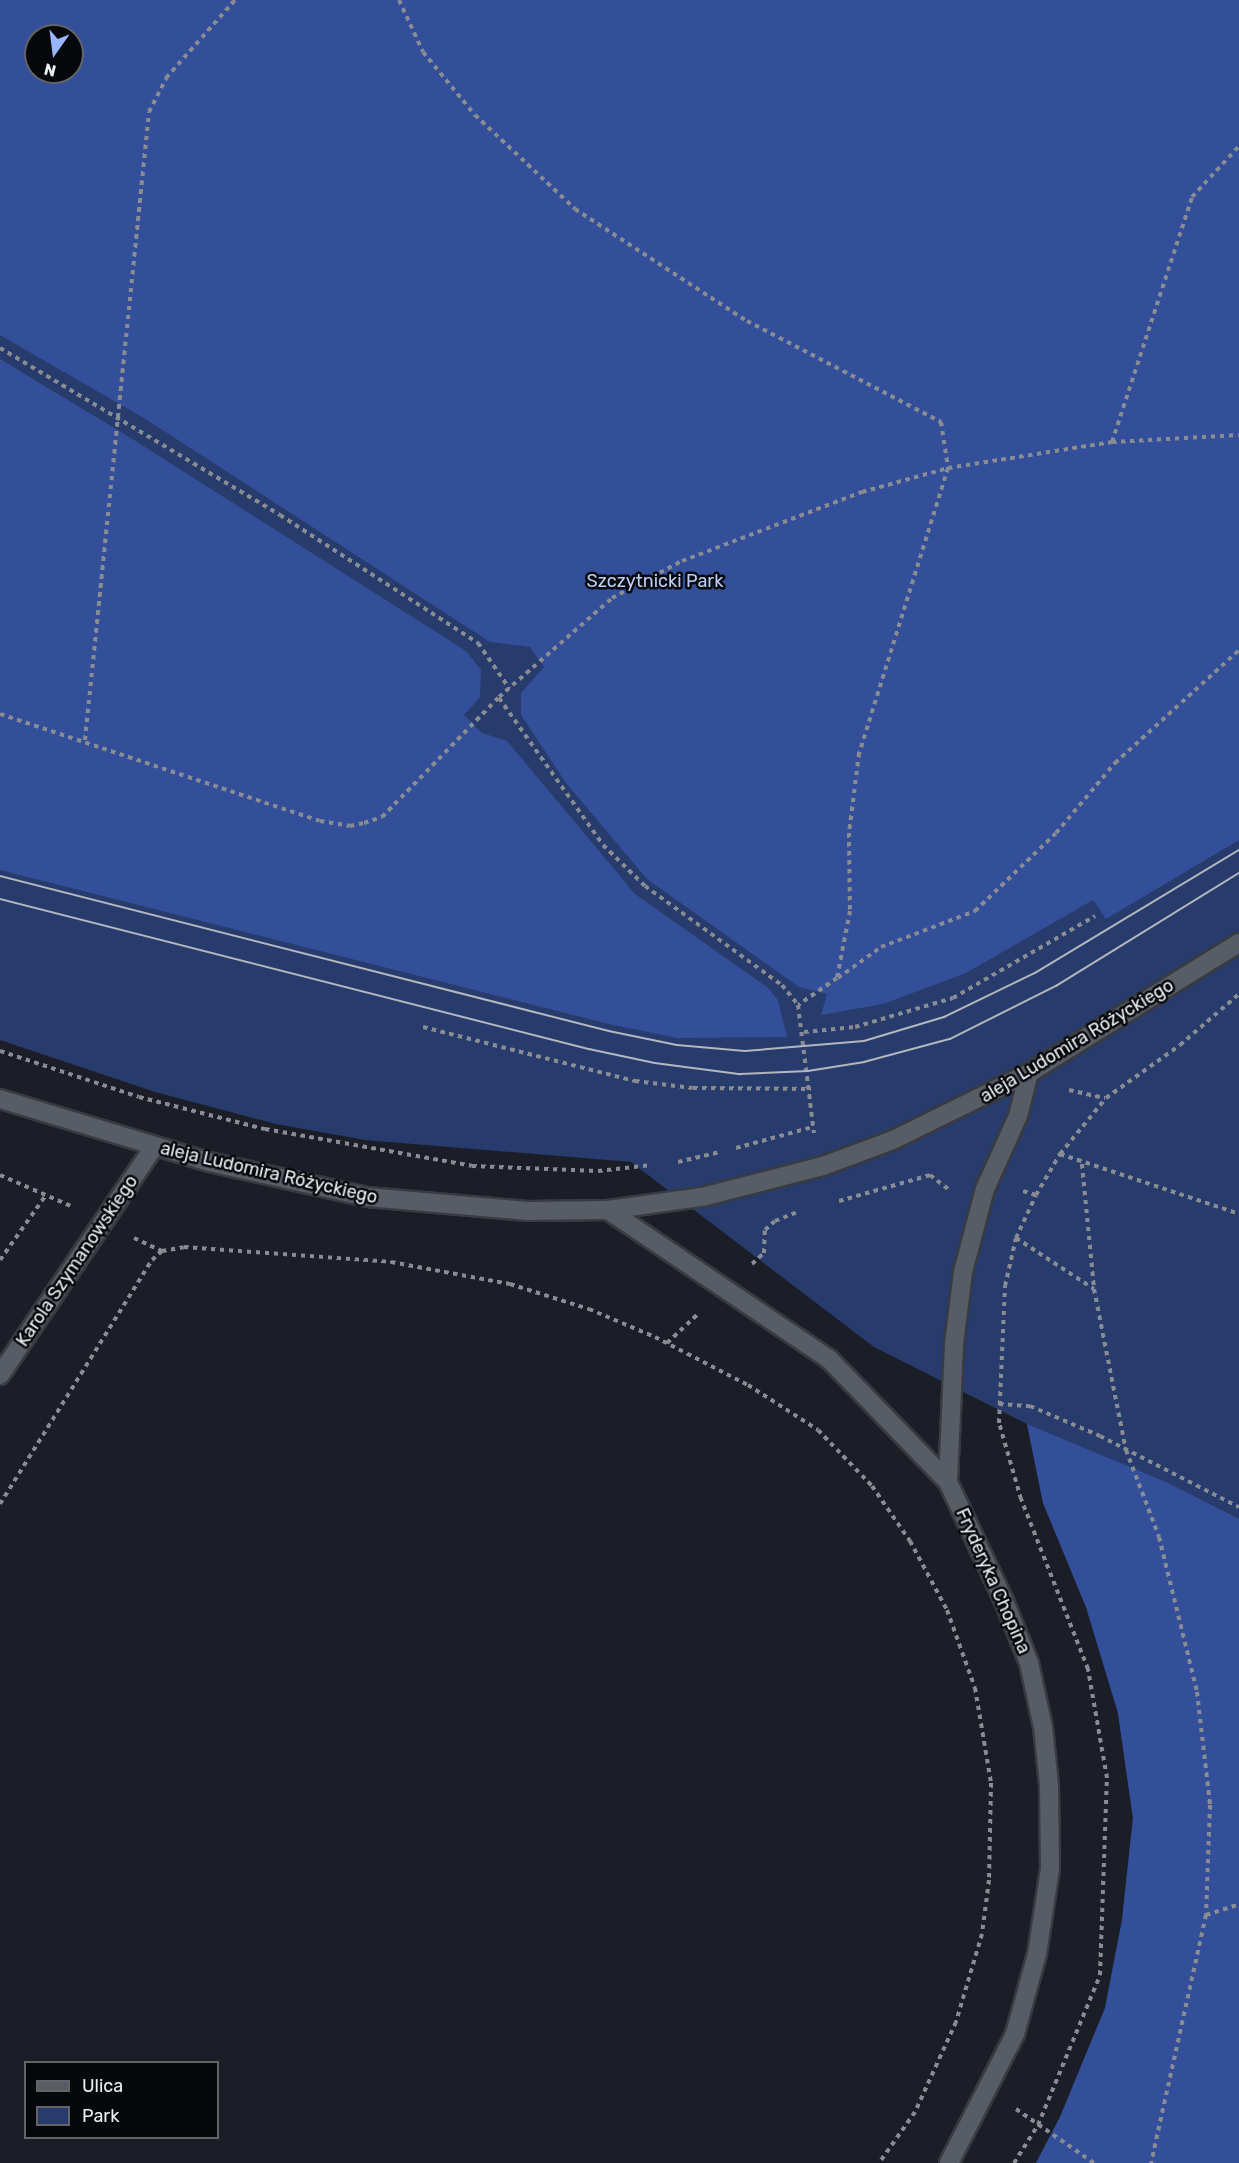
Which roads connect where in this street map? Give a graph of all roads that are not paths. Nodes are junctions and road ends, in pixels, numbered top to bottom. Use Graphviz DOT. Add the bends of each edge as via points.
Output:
graph roads {
  1 [pos="1239,943"];
  2 [pos="1029,1073"];
  3 [pos="0,1099"];
  4 [pos="154,1147"];
  5 [pos="608,1210"];
  6 [pos="0,1375"];
  7 [pos="948,1482"];
  8 [pos="949,2163"];
  1 -- 2 [label="street, aleja Ludomira Różyckiego"];
  2 -- 5 [label="street, aleja Ludomira Różyckiego" via="893,1140 823,1166 702,1197"];
  2 -- 7 [label="street, Fryderyka Chopina" via="1018,1116 985,1189 957,1305"];
  3 -- 4 [label="street, aleja Ludomira Różyckiego"];
  4 -- 5 [label="street, aleja Ludomira Różyckiego" via="367,1197 504,1210"];
  4 -- 6 [label="street, Karola Szymanowskiego"];
  5 -- 7 [label="street, Fryderyka Chopina" via="829,1359"];
  7 -- 8 [label="street, Fryderyka Chopina" via="1029,1663 1043,1727 1049,1785 1050,1869 1037,1954 1015,2034"];
}
